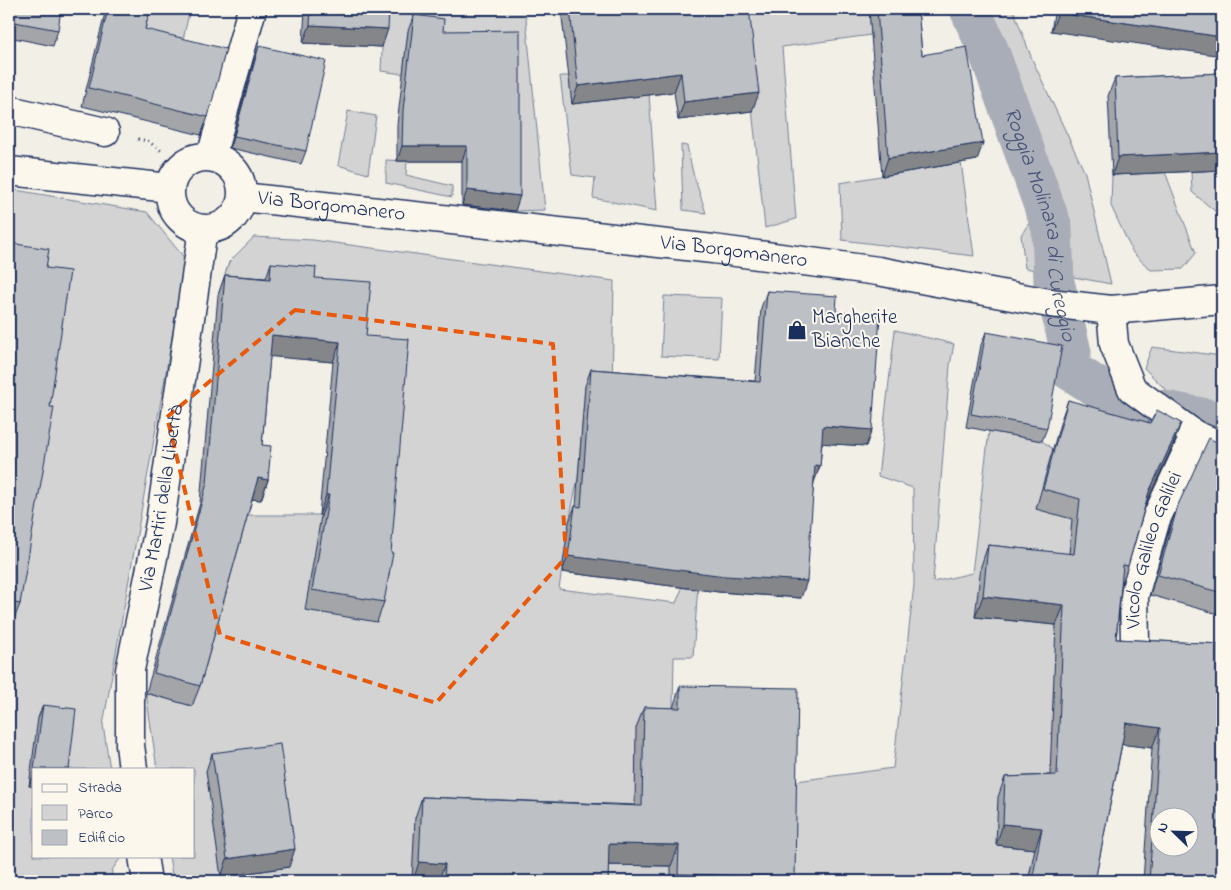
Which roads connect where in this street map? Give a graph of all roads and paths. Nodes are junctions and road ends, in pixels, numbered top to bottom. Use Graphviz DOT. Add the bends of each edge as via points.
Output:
graph roads {
  1 [pos="252,9"];
  2 [pos="9,110"];
  3 [pos="105,132"];
  4 [pos="211,157"];
  5 [pos="9,171"];
  6 [pos="176,177"];
  7 [pos="243,197"];
  8 [pos="203,229"];
  9 [pos="1222,300"];
  10 [pos="1111,310"];
  11 [pos="1187,429"];
  12 [pos="1222,446"];
  13 [pos="1135,641"];
  14 [pos="133,768"];
  15 [pos="144,858"];
  16 [pos="147,881"];
  1 -- 4 [label="main road"];
  2 -- 3 [label="main road"];
  3 -- 6 [label="path" via="148,141"];
  4 -- 6 [label="main road" via="200,156"];
  4 -- 7 [label="main road" via="231,166 242,185"];
  5 -- 6 [label="main road"];
  6 -- 8 [label="main road" via="170,200 174,210 191,226"];
  7 -- 8 [label="main road" via="234,217 225,225"];
  7 -- 10 [label="main road, Via Borgomanero" via="723,250 878,271 1049,303"];
  8 -- 14 [label="main road, Via Martiri della Libertà" via="160,523 130,670"];
  9 -- 10 [label="main road, Via Borgomanero"];
  10 -- 11 [label="main road" via="1114,344 1132,389"];
  11 -- 12 [label="main road"];
  11 -- 13 [label="main road, Vicolo Galileo Galilei" via="1134,596"];
  15 -- 16 [label="main road"];
}
